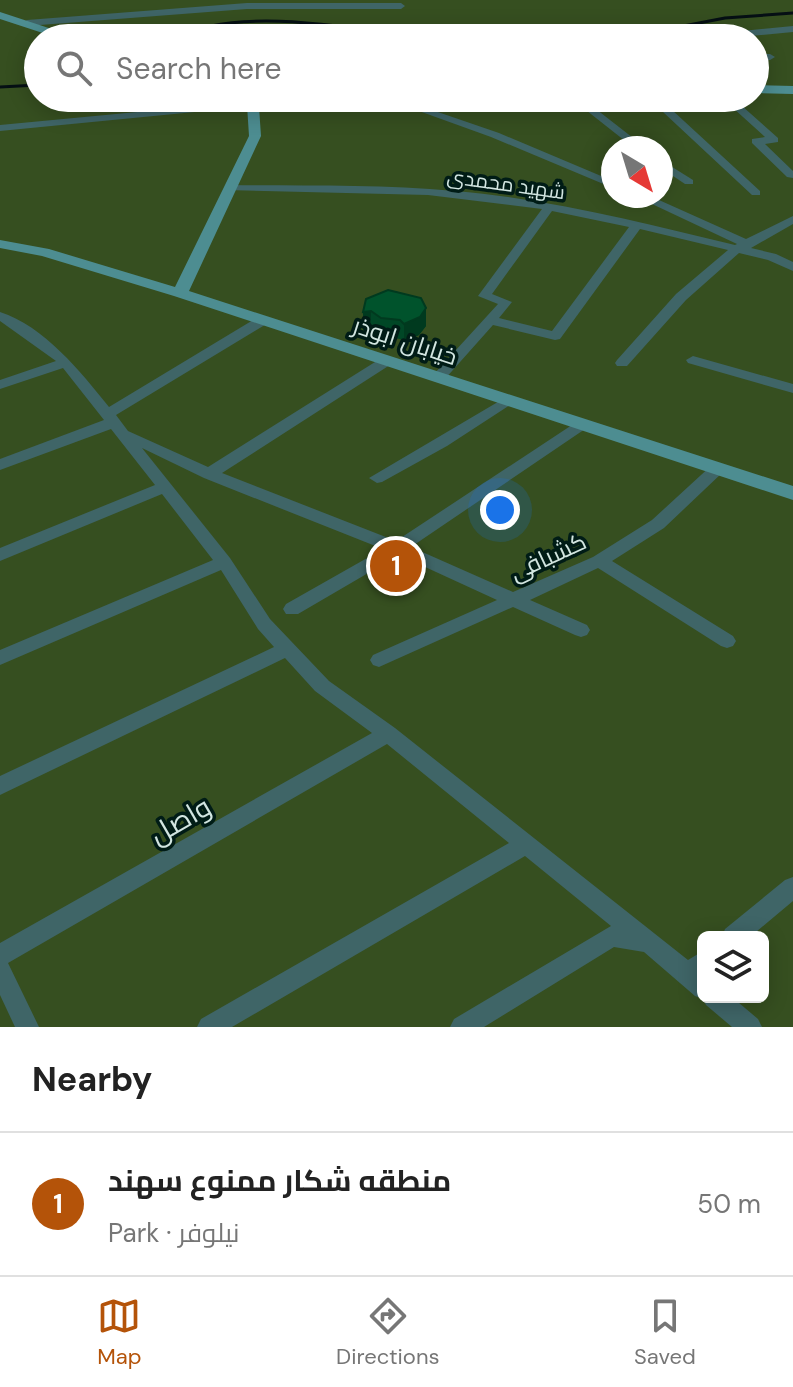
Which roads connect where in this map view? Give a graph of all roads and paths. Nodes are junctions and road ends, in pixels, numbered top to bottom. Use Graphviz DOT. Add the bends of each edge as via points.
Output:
graph roads {
  1 [pos="401,6"];
  2 [pos="0,15"];
  3 [pos="27,23"];
  4 [pos="793,29"];
  5 [pos="769,31"];
  6 [pos="769,89"];
  7 [pos="792,91"];
  8 [pos="147,112"];
  9 [pos="250,112"];
  10 [pos="428,112"];
  11 [pos="594,112"];
  12 [pos="668,112"];
  13 [pos="743,112"];
  14 [pos="0,128"];
  15 [pos="625,136"];
  16 [pos="673,171"];
  17 [pos="791,175"];
  18 [pos="601,180"];
  19 [pos="689,182"];
  20 [pos="230,188"];
  21 [pos="756,193"];
  22 [pos="549,207"];
  23 [pos="665,208"];
  24 [pos="793,219"];
  25 [pos="636,226"];
  26 [pos="0,244"];
  27 [pos="741,246"];
  28 [pos="772,257"];
  29 [pos="793,259"];
  30 [pos="793,267"];
  31 [pos="180,293"];
  32 [pos="0,316"];
  33 [pos="263,320"];
  34 [pos="490,320"];
  35 [pos="388,360"];
  36 [pos="693,360"];
  37 [pos="66,362"];
  38 [pos="622,363"];
  39 [pos="439,377"];
  40 [pos="0,385"];
  41 [pos="793,389"];
  42 [pos="508,400"];
  43 [pos="114,423"];
  44 [pos="583,424"];
  45 [pos="0,465"];
  46 [pos="718,468"];
  47 [pos="209,474"];
  48 [pos="377,478"];
  49 [pos="165,487"];
  50 [pos="793,493"];
  51 [pos="398,548"];
  52 [pos="0,555"];
  53 [pos="599,561"];
  54 [pos="224,562"];
  55 [pos="514,599"];
  56 [pos="292,609"];
  57 [pos="581,630"];
  58 [pos="727,641"];
  59 [pos="286,649"];
  60 [pos="0,658"];
  61 [pos="379,660"];
  62 [pos="388,734"];
  63 [pos="0,786"];
  64 [pos="526,844"];
  65 [pos="793,887"];
  66 [pos="740,931"];
  67 [pos="649,942"];
  68 [pos="0,955"];
  69 [pos="0,970"];
  70 [pos="697,974"];
  71 [pos="721,1003"];
  72 [pos="27,1027"];
  73 [pos="209,1027"];
  74 [pos="462,1027"];
  75 [pos="750,1027"];
  1 -- 3 [label="street" via="247,6"];
  2 -- 3 [label="street"];
  4 -- 5 [label="street"];
  6 -- 7 [label="street"];
  8 -- 14 [label="street"];
  9 -- 20 [label="street" via="255,136"];
  10 -- 18 [label="street"];
  11 -- 15 [label="street"];
  12 -- 21 [label="street"];
  13 -- 17 [label="street" via="774,140 756,141"];
  16 -- 19 [label="street"];
  20 -- 22 [label="street, شهید محمدی" via="452,193"];
  20 -- 31 [label="street"];
  22 -- 25 [label="street, شهید محمدی"];
  22 -- 34 [label="street" via="484,296 506,302"];
  23 -- 27 [label="street"];
  24 -- 27 [label="street"];
  25 -- 27 [label="street, شهید محمدی"];
  25 -- 34 [label="street" via="555,336"];
  26 -- 31 [label="street, خیابان ابوذر"];
  27 -- 28 [label="street"];
  27 -- 38 [label="street" via="681,297"];
  28 -- 29 [label="street"];
  28 -- 30 [label="street"];
  31 -- 33 [label="street, خیابان ابوذر"];
  32 -- 37 [label="street"];
  33 -- 35 [label="street, خیابان ابوذر"];
  33 -- 43 [label="street"];
  34 -- 39 [label="street"];
  35 -- 39 [label="street, خیابان ابوذر"];
  35 -- 47 [label="street"];
  36 -- 41 [label="street"];
  37 -- 40 [label="street"];
  37 -- 43 [label="street"];
  39 -- 42 [label="street, خیابان ابوذر"];
  42 -- 44 [label="street, خیابان ابوذر"];
  42 -- 48 [label="street"];
  43 -- 45 [label="street"];
  43 -- 47 [label="street"];
  43 -- 49 [label="street"];
  44 -- 46 [label="street, خیابان ابوذر"];
  44 -- 51 [label="street"];
  46 -- 50 [label="street, خیابان ابوذر"];
  46 -- 53 [label="street, کشبافی" via="658,524"];
  47 -- 51 [label="street"];
  49 -- 52 [label="street"];
  49 -- 54 [label="street"];
  51 -- 55 [label="street"];
  51 -- 56 [label="street"];
  53 -- 55 [label="street, کشبافی"];
  53 -- 58 [label="street"];
  54 -- 59 [label="street"];
  54 -- 60 [label="street"];
  55 -- 57 [label="street"];
  55 -- 61 [label="street, کشبافی"];
  59 -- 62 [label="street" via="322,686"];
  59 -- 63 [label="street"];
  62 -- 64 [label="street"];
  62 -- 68 [label="street, واصل"];
  64 -- 67 [label="street"];
  64 -- 73 [label="street"];
  65 -- 66 [label="street"];
  67 -- 70 [label="street"];
  67 -- 74 [label="street" via="612,936"];
  69 -- 72 [label="street"];
  71 -- 75 [label="street"];
}
